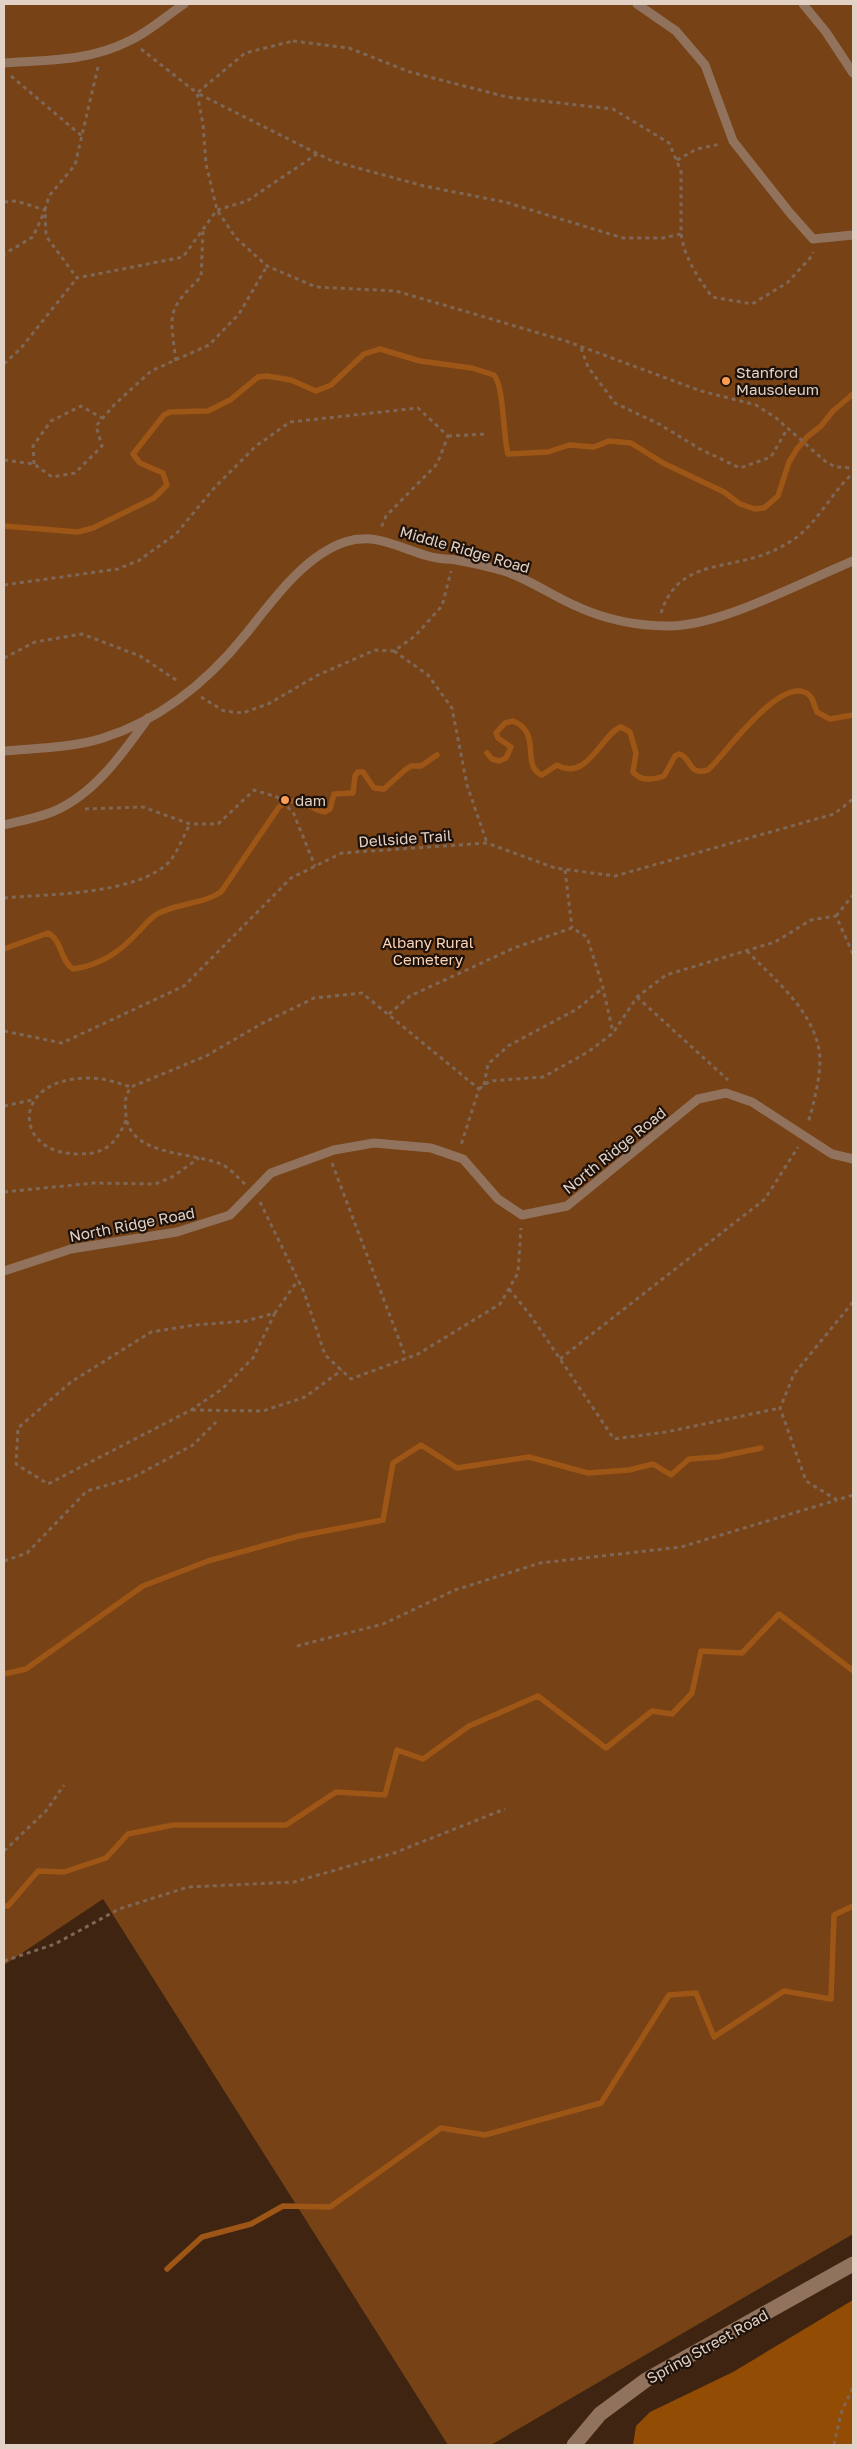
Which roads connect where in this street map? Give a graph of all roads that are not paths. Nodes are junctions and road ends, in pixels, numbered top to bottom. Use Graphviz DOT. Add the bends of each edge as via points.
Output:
graph roads {
  1 [pos="184,4"];
  2 [pos="637,4"];
  3 [pos="803,4"];
  4 [pos="4,63"];
  5 [pos="853,73"];
  6 [pos="853,235"];
  7 [pos="853,561"];
  8 [pos="148,718"];
  9 [pos="4,751"];
  10 [pos="4,825"];
  11 [pos="853,1159"];
  12 [pos="4,1271"];
  13 [pos="853,2264"];
  14 [pos="574,2445"];
  1 -- 4 [label="lane" via="131,41 98,54"];
  2 -- 6 [label="lane" via="676,31 705,65 733,141 814,239"];
  3 -- 5 [label="lane"];
  7 -- 8 [label="lane, Middle Ridge Road" via="725,614 686,624 658,625 597,614 508,572 434,558 376,538 344,543 306,567 282,590 218,667 192,690"];
  8 -- 9 [label="lane, Middle Ridge Road" via="103,738"];
  8 -- 10 [label="lane, Middle Ridge Road" via="119,758 81,794 53,812"];
  11 -- 12 [label="lane, North Ridge Road" via="832,1154 752,1102 726,1093 698,1099 567,1206 522,1216 498,1199 463,1159 431,1148 374,1143 328,1152 271,1173 230,1216 177,1232 71,1249"];
  13 -- 14 [label="street, Spring Street Road" via="646,2380 600,2414"];
}
